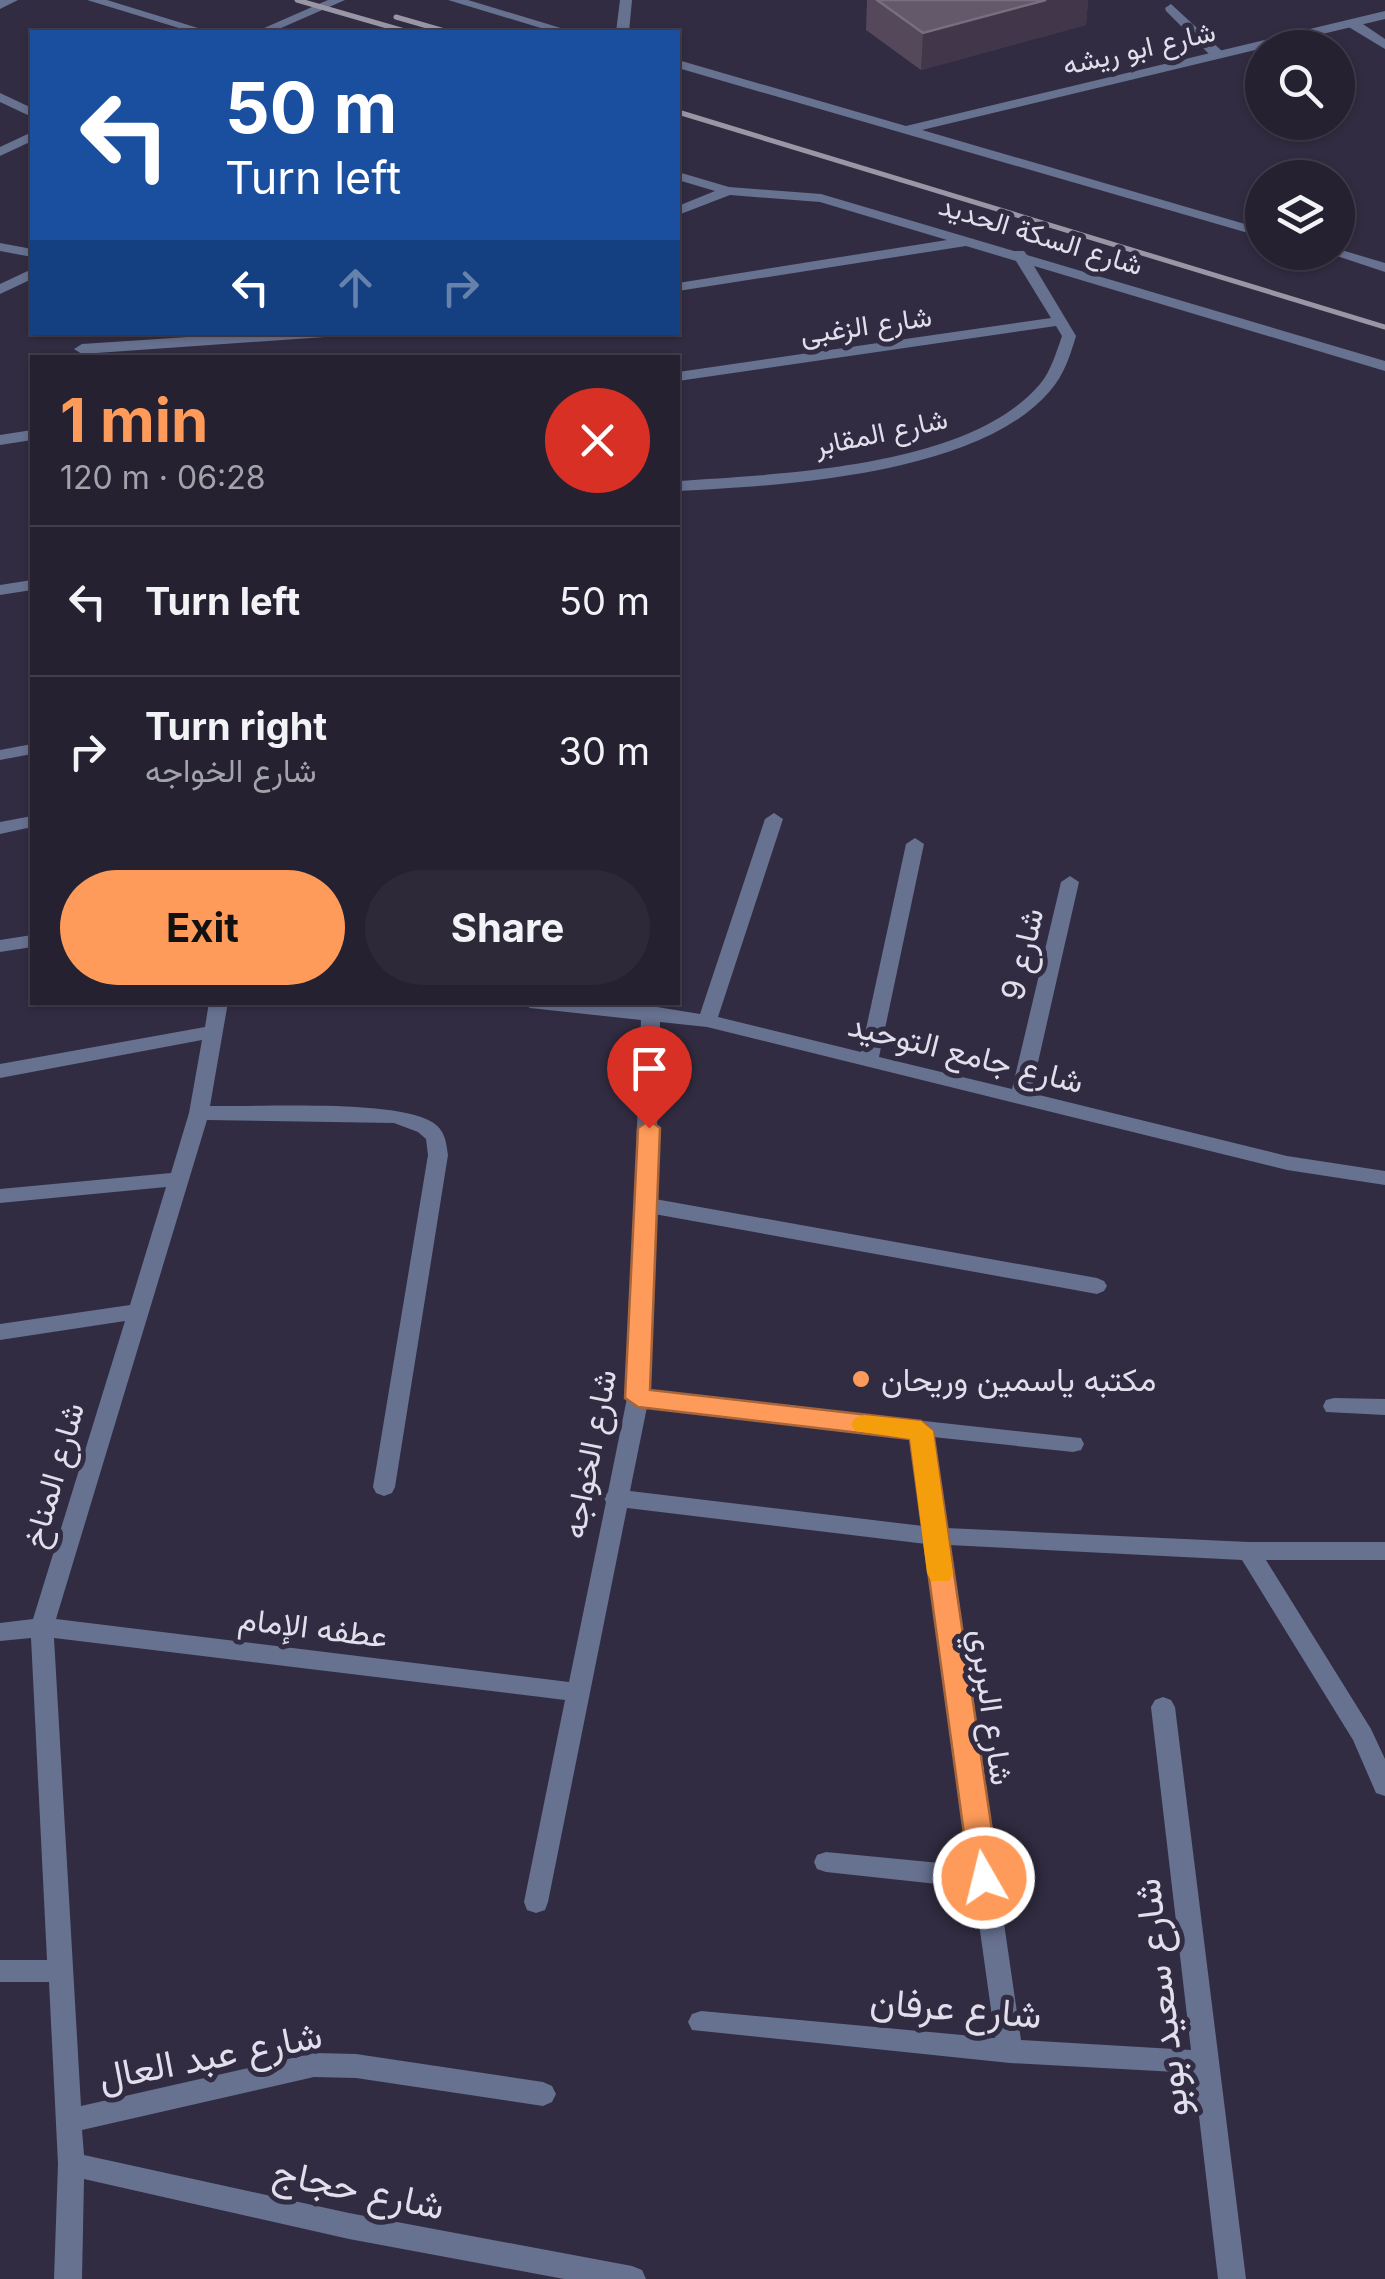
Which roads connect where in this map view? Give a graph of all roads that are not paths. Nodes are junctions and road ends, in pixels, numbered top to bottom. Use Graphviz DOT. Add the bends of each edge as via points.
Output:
graph roads {
  1 [pos="12,0"];
  2 [pos="93,0"];
  3 [pos="339,0"];
  4 [pos="454,0"];
  5 [pos="626,0"];
  6 [pos="0,5"];
  7 [pos="1170,8"];
  8 [pos="1385,14"];
  9 [pos="1352,22"];
  10 [pos="197,30"];
  11 [pos="267,30"];
  12 [pos="560,30"];
  13 [pos="622,30"];
  14 [pos="1385,45"];
  15 [pos="1218,55"];
  16 [pos="680,65"];
  17 [pos="0,97"];
  18 [pos="30,112"];
  19 [pos="905,130"];
  20 [pos="30,137"];
  21 [pos="0,152"];
  22 [pos="680,177"];
  23 [pos="728,191"];
  24 [pos="680,210"];
  25 [pos="1245,227"];
  26 [pos="975,240"];
  27 [pos="0,247"];
  28 [pos="30,253"];
  29 [pos="1019,254"];
  30 [pos="1355,259"];
  31 [pos="1385,268"];
  32 [pos="30,274"];
  33 [pos="680,287"];
  34 [pos="0,290"];
  35 [pos="1062,321"];
  36 [pos="303,335"];
  37 [pos="84,353"];
  38 [pos="1385,366"];
  39 [pos="680,377"];
  40 [pos="30,434"];
  41 [pos="0,440"];
  42 [pos="680,486"];
  43 [pos="30,585"];
  44 [pos="0,590"];
  45 [pos="30,749"];
  46 [pos="0,755"];
  47 [pos="774,820"];
  48 [pos="30,822"];
  49 [pos="0,828"];
  50 [pos="915,844"];
  51 [pos="1070,882"];
  52 [pos="30,941"];
  53 [pos="0,946"];
  54 [pos="220,1005"];
  55 [pos="566,1005"];
  56 [pos="651,1012"];
  57 [pos="707,1021"];
  58 [pos="216,1031"];
  59 [pos="868,1060"];
  60 [pos="0,1072"];
  61 [pos="1020,1097"];
  62 [pos="199,1113"];
  63 [pos="1385,1178"];
  64 [pos="179,1179"];
  65 [pos="0,1196"];
  66 [pos="647,1205"];
  67 [pos="1097,1286"];
  68 [pos="135,1312"];
  69 [pos="0,1332"];
  70 [pos="638,1398"];
  71 [pos="1334,1406"];
  72 [pos="1385,1407"];
  73 [pos="921,1431"];
  74 [pos="1073,1444"];
  75 [pos="384,1487"];
  76 [pos="615,1498"];
  77 [pos="934,1536"];
  78 [pos="1385,1551"];
  79 [pos="1250,1552"];
  80 [pos="42,1627"];
  81 [pos="0,1632"];
  82 [pos="576,1692"];
  83 [pos="1162,1707"];
  84 [pos="1385,1786"];
  85 [pos="826,1862"];
  86 [pos="984,1878"];
  87 [pos="536,1902"];
  88 [pos="0,1971"];
  89 [pos="62,1971"];
  90 [pos="701,2022"];
  91 [pos="1010,2051"];
  92 [pos="1206,2062"];
  93 [pos="543,2094"];
  94 [pos="69,2121"];
  95 [pos="71,2164"];
  96 [pos="68,2279"];
  97 [pos="632,2279"];
  98 [pos="1232,2279"];
  1 -- 6 [label="street"];
  2 -- 10 [label="street"];
  3 -- 11 [label="street"];
  4 -- 12 [label="street"];
  5 -- 13 [label="street"];
  7 -- 15 [label="street"];
  8 -- 9 [label="street, شارع ابو ريشه"];
  9 -- 14 [label="street"];
  9 -- 15 [label="street, شارع ابو ريشه"];
  15 -- 19 [label="street, شارع ابو ريشه"];
  16 -- 19 [label="street, شارع السكة الحديد"];
  17 -- 18 [label="street"];
  19 -- 25 [label="street, شارع السكة الحديد"];
  20 -- 21 [label="street"];
  22 -- 23 [label="street, شارع السكة الحديد"];
  23 -- 24 [label="street"];
  23 -- 26 [label="street, شارع السكة الحديد" via="821,198"];
  26 -- 29 [label="street, شارع السكة الحديد"];
  26 -- 33 [label="street"];
  27 -- 28 [label="street"];
  29 -- 35 [label="street"];
  29 -- 38 [label="street, شارع السكة الحديد"];
  30 -- 31 [label="street"];
  32 -- 34 [label="street"];
  35 -- 39 [label="street, شارع الزغبى"];
  35 -- 42 [label="street, شارع المقابر" via="1069,336 1060,366 1039,394 963,440 827,472"];
  36 -- 37 [label="street"];
  40 -- 41 [label="street"];
  43 -- 44 [label="street"];
  45 -- 46 [label="street"];
  47 -- 57 [label="street"];
  48 -- 49 [label="street"];
  50 -- 59 [label="street"];
  51 -- 61 [label="street, شارع 9"];
  52 -- 53 [label="street"];
  54 -- 58 [label="street, شارع المناخ"];
  55 -- 56 [label="street, شارع جامع التوحيد"];
  56 -- 57 [label="street, شارع جامع التوحيد"];
  56 -- 66 [label="street, شارع الخواجه"];
  57 -- 59 [label="street, شارع جامع التوحيد"];
  58 -- 60 [label="street"];
  58 -- 62 [label="street, شارع المناخ"];
  59 -- 61 [label="street, شارع جامع التوحيد"];
  61 -- 63 [label="street, شارع جامع التوحيد" via="1287,1163"];
  62 -- 64 [label="street, شارع المناخ"];
  62 -- 75 [label="street" via="396,1116 436,1137"];
  64 -- 65 [label="street"];
  64 -- 68 [label="street, شارع المناخ"];
  66 -- 67 [label="street"];
  66 -- 70 [label="street, شارع الخواجه"];
  68 -- 69 [label="street"];
  68 -- 80 [label="street, شارع المناخ"];
  70 -- 73 [label="street"];
  70 -- 76 [label="street, شارع الخواجه"];
  71 -- 72 [label="street"];
  73 -- 74 [label="street"];
  73 -- 77 [label="street, شارع البربري"];
  76 -- 77 [label="street"];
  76 -- 82 [label="street, شارع الخواجه"];
  77 -- 79 [label="street"];
  77 -- 86 [label="street, شارع البربري"];
  78 -- 79 [label="street"];
  79 -- 84 [label="street" via="1363,1736"];
  80 -- 81 [label="street"];
  80 -- 82 [label="street, عطفه الإمام"];
  80 -- 89 [label="street, شارع المناخ"];
  82 -- 87 [label="street, شارع الخواجه"];
  83 -- 92 [label="street, شارع سعيد بوبو"];
  85 -- 86 [label="street"];
  86 -- 91 [label="street, شارع البربري"];
  88 -- 89 [label="street"];
  89 -- 94 [label="street, شارع المناخ"];
  90 -- 91 [label="street, شارع عرفان"];
  91 -- 92 [label="street, شارع عرفان"];
  92 -- 98 [label="street, شارع سعيد بوبو"];
  93 -- 94 [label="street, شارع عبد العال" via="314,2065"];
  94 -- 95 [label="street, شارع المناخ"];
  95 -- 96 [label="street, شارع المناخ"];
  95 -- 97 [label="street, شارع حجاج"];
}
